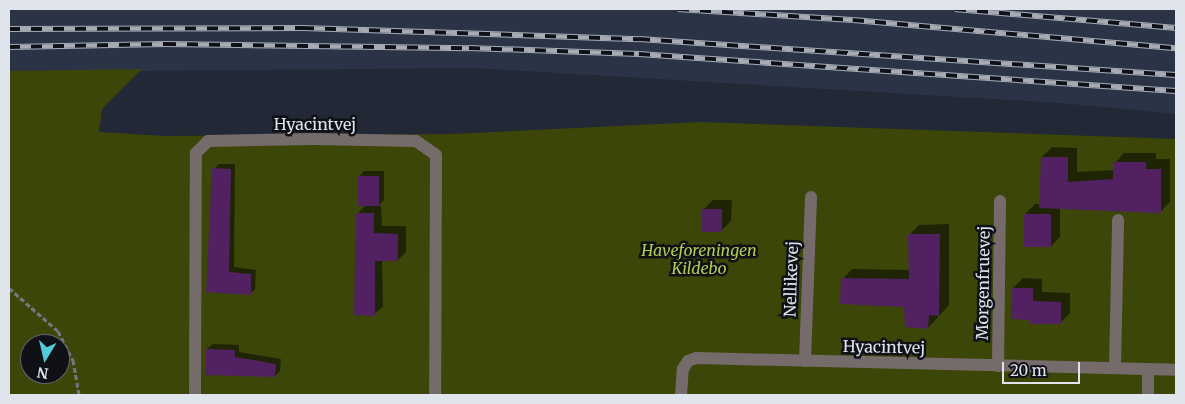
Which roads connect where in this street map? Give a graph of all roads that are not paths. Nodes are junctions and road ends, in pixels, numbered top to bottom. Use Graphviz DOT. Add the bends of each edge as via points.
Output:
graph roads {
  1 [pos="811,197"];
  2 [pos="1000,201"];
  3 [pos="1118,220"];
  4 [pos="805,362"];
  5 [pos="998,366"];
  6 [pos="1115,368"];
  7 [pos="1148,369"];
  8 [pos="1176,370"];
  9 [pos="195,395"];
  10 [pos="435,395"];
  11 [pos="681,395"];
  12 [pos="1148,395"];
  1 -- 4 [label="lane, Nellikevej"];
  2 -- 5 [label="lane, Morgenfruevej"];
  3 -- 6 [label="lane"];
  4 -- 5 [label="lane, Hyacintvej"];
  4 -- 11 [label="lane, Hyacintvej" via="696,358 688,361 683,369"];
  5 -- 6 [label="lane, Hyacintvej"];
  6 -- 7 [label="lane, Hyacintvej"];
  7 -- 8 [label="lane, Hyacintvej"];
  7 -- 12 [label="lane"];
  9 -- 10 [label="lane, Hyacintvej" via="196,153 208,142 315,139 416,142 436,155"];
}
